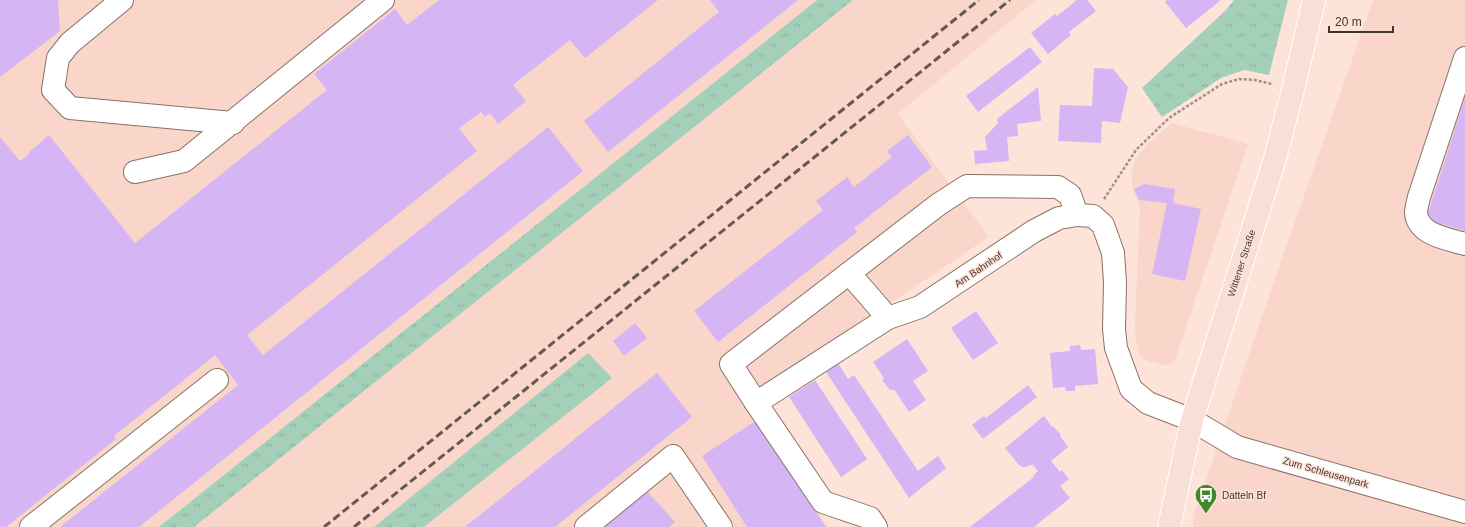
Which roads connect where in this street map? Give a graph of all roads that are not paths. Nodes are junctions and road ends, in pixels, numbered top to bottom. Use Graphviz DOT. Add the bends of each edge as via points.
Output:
graph roads {
  1 [pos="122,0"];
  2 [pos="382,0"];
  3 [pos="1314,0"];
  4 [pos="1465,58"];
  5 [pos="233,123"];
  6 [pos="135,172"];
  7 [pos="1085,216"];
  8 [pos="1465,244"];
  9 [pos="849,273"];
  10 [pos="888,318"];
  11 [pos="217,380"];
  12 [pos="756,403"];
  13 [pos="1192,420"];
  14 [pos="1465,512"];
  15 [pos="31,527"];
  16 [pos="586,527"];
  17 [pos="721,527"];
  18 [pos="876,527"];
  19 [pos="1169,527"];
  1 -- 5 [label="street" via="70,43 58,58 52,90 70,108"];
  2 -- 5 [label="street"];
  3 -- 13 [label="main road, Wittener Straße" via="1274,162"];
  4 -- 8 [label="street" via="1416,212 1419,223 1428,232"];
  5 -- 6 [label="street" via="184,161"];
  7 -- 9 [label="street" via="1070,195 1058,187 967,186 939,204"];
  7 -- 10 [label="street, Am Bahnhof" via="1059,218 1034,231 920,307"];
  7 -- 13 [label="street" via="1103,225 1113,253 1116,348 1131,389 1148,403"];
  9 -- 10 [label="street"];
  9 -- 12 [label="street" via="731,364"];
  10 -- 12 [label="street, Am Bahnhof"];
  11 -- 15 [label="street"];
  12 -- 18 [label="street" via="823,502 870,518"];
  13 -- 14 [label="street, Zum Schleusenpark" via="1237,447"];
  13 -- 19 [label="main road, Wittener Straße"];
  16 -- 17 [label="street" via="673,456"];
}
